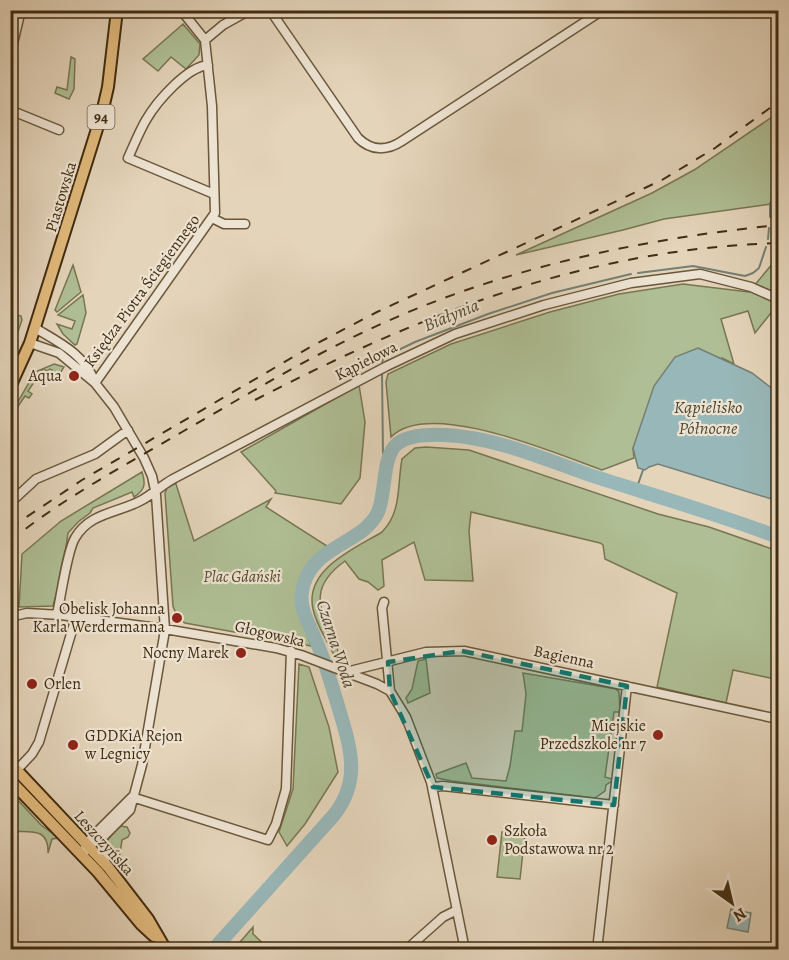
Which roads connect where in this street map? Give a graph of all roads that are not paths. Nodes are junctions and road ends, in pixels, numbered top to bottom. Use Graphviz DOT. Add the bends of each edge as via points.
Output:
graph roads {
  1 [pos="21,10"];
  2 [pos="117,10"];
  3 [pos="181,10"];
  4 [pos="250,10"];
  5 [pos="270,10"];
  6 [pos="603,10"];
  7 [pos="205,40"];
  8 [pos="10,56"];
  9 [pos="208,65"];
  10 [pos="10,110"];
  11 [pos="59,129"];
  12 [pos="214,194"];
  13 [pos="212,218"];
  14 [pos="245,224"];
  15 [pos="778,299"];
  16 [pos="35,328"];
  17 [pos="30,343"];
  18 [pos="95,382"];
  19 [pos="10,387"];
  20 [pos="128,430"];
  21 [pos="155,491"];
  22 [pos="10,503"];
  23 [pos="384,602"];
  24 [pos="57,614"];
  25 [pos="10,617"];
  26 [pos="76,617"];
  27 [pos="165,629"];
  28 [pos="291,651"];
  29 [pos="388,662"];
  30 [pos="342,671"];
  31 [pos="627,686"];
  32 [pos="390,691"];
  33 [pos="778,719"];
  34 [pos="12,772"];
  35 [pos="433,787"];
  36 [pos="132,797"];
  37 [pos="614,805"];
  38 [pos="76,834"];
  39 [pos="97,837"];
  40 [pos="69,843"];
  41 [pos="87,846"];
  42 [pos="91,865"];
  43 [pos="108,867"];
  44 [pos="457,910"];
  45 [pos="163,946"];
  46 [pos="406,950"];
  47 [pos="465,950"];
  48 [pos="597,950"];
  1 -- 8 [label="street"];
  2 -- 16 [label="main road, Piastowska / 94" via="102,113"];
  3 -- 7 [label="street"];
  4 -- 7 [label="street"];
  5 -- 6 [label="street" via="357,138 374,148 387,148 402,141"];
  7 -- 9 [label="street, Księdza Piotra Ściegiennego"];
  9 -- 12 [label="street, Księdza Piotra Ściegiennego"];
  9 -- 12 [label="street" via="180,81 156,106 128,158"];
  10 -- 11 [label="street"];
  12 -- 13 [label="street, Księdza Piotra Ściegiennego"];
  13 -- 14 [label="street" via="226,224"];
  13 -- 18 [label="street, Księdza Piotra Ściegiennego"];
  15 -- 21 [label="street, Kąpielowa" via="751,287 700,274 631,283 544,305 455,334 387,366"];
  16 -- 17 [label="main road, Piastowska / 94"];
  16 -- 18 [label="street" via="79,358"];
  17 -- 18 [label="street" via="59,353"];
  17 -- 19 [label="main road, Piastowska / 94"];
  18 -- 20 [label="street"];
  20 -- 21 [label="street" via="149,469"];
  20 -- 22 [label="street" via="95,454 36,479"];
  21 -- 24 [label="street, Kąpielowa" via="97,517 76,536"];
  21 -- 27 [label="street"];
  23 -- 29 [label="street"];
  24 -- 25 [label="street, Głogowska"];
  24 -- 26 [label="street, Głogowska"];
  26 -- 27 [label="street, Głogowska"];
  26 -- 34 [label="street" via="39,742"];
  27 -- 28 [label="street, Głogowska"];
  27 -- 36 [label="street" via="142,765"];
  28 -- 30 [label="street, Głogowska"];
  28 -- 36 [label="street" via="286,789 268,840"];
  29 -- 30 [label="street, Bagienna"];
  29 -- 31 [label="street, Bagienna" via="430,652 462,651"];
  29 -- 32 [label="street"];
  30 -- 32 [label="street, Głogowska"];
  31 -- 33 [label="street, Bagienna"];
  31 -- 37 [label="street"];
  32 -- 35 [label="street" via="409,723"];
  34 -- 38 [label="main road, Leszczyńska"];
  34 -- 40 [label="main road, Leszczyńska"];
  35 -- 37 [label="street"];
  35 -- 44 [label="street"];
  36 -- 39 [label="street" via="130,810"];
  37 -- 48 [label="street"];
  38 -- 39 [label="street"];
  38 -- 41 [label="main road, Leszczyńska"];
  39 -- 41 [label="street"];
  39 -- 43 [label="street"];
  40 -- 41 [label="street"];
  40 -- 42 [label="main road, Leszczyńska"];
  41 -- 42 [label="street"];
  41 -- 43 [label="main road, Leszczyńska"];
  42 -- 45 [label="main road, Leszczyńska"];
  43 -- 45 [label="main road, Leszczyńska" via="148,919"];
  44 -- 46 [label="street" via="443,916"];
  44 -- 47 [label="street"];
}
